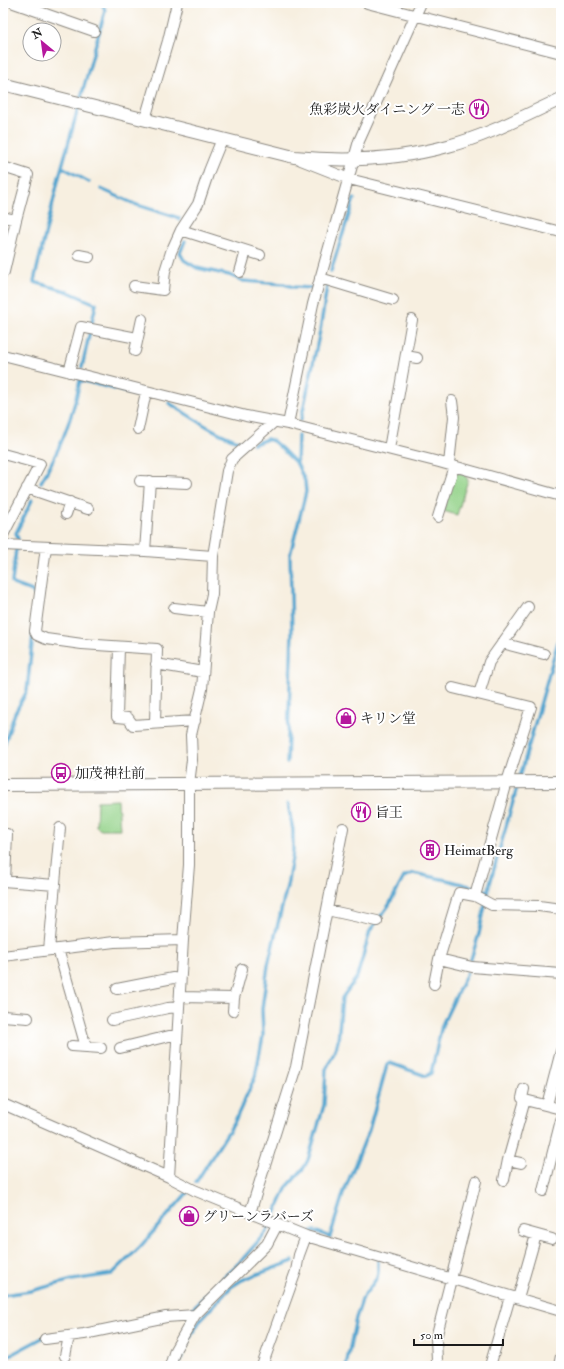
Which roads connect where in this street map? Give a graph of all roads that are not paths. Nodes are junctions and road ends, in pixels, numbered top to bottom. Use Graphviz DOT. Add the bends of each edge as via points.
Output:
graph roads {
  1 [pos="14,3"];
  2 [pos="177,3"];
  3 [pos="367,3"];
  4 [pos="420,3"];
  5 [pos="414,15"];
  6 [pos="94,31"];
  7 [pos="561,53"];
  8 [pos="3,84"];
  9 [pos="561,99"];
  10 [pos="145,119"];
  11 [pos="222,139"];
  12 [pos="294,156"];
  13 [pos="354,160"];
  14 [pos="3,167"];
  15 [pos="349,179"];
  16 [pos="3,216"];
  17 [pos="16,220"];
  18 [pos="181,230"];
  19 [pos="561,232"];
  20 [pos="246,251"];
  21 [pos="260,255"];
  22 [pos="3,272"];
  23 [pos="240,272"];
  24 [pos="320,278"];
  25 [pos="134,286"];
  26 [pos="393,300"];
  27 [pos="142,319"];
  28 [pos="412,320"];
  29 [pos="137,338"];
  30 [pos="135,351"];
  31 [pos="3,355"];
  32 [pos="406,356"];
  33 [pos="417,358"];
  34 [pos="69,372"];
  35 [pos="146,392"];
  36 [pos="452,401"];
  37 [pos="274,422"];
  38 [pos="288,424"];
  39 [pos="138,429"];
  40 [pos="389,449"];
  41 [pos="3,454"];
  42 [pos="452,465"];
  43 [pos="187,483"];
  44 [pos="27,488"];
  45 [pos="561,496"];
  46 [pos="70,502"];
  47 [pos="88,509"];
  48 [pos="66,514"];
  49 [pos="438,516"];
  50 [pos="3,535"];
  51 [pos="3,544"];
  52 [pos="46,547"];
  53 [pos="145,551"];
  54 [pos="213,556"];
  55 [pos="528,607"];
  56 [pos="174,608"];
  57 [pos="208,612"];
  58 [pos="502,643"];
  59 [pos="119,647"];
  60 [pos="544,654"];
  61 [pos="156,664"];
  62 [pos="203,672"];
  63 [pos="453,688"];
  64 [pos="479,694"];
  65 [pos="194,721"];
  66 [pos="155,723"];
  67 [pos="507,782"];
  68 [pos="561,782"];
  69 [pos="189,784"];
  70 [pos="3,785"];
  71 [pos="60,828"];
  72 [pos="343,828"];
  73 [pos="7,834"];
  74 [pos="4,881"];
  75 [pos="55,885"];
  76 [pos="475,896"];
  77 [pos="561,909"];
  78 [pos="327,910"];
  79 [pos="377,921"];
  80 [pos="183,940"];
  81 [pos="53,950"];
  82 [pos="3,956"];
  83 [pos="439,959"];
  84 [pos="242,969"];
  85 [pos="561,974"];
  86 [pos="180,979"];
  87 [pos="123,984"];
  88 [pos="434,984"];
  89 [pos="234,998"];
  90 [pos="179,1002"];
  91 [pos="233,1011"];
  92 [pos="3,1016"];
  93 [pos="28,1018"];
  94 [pos="112,1020"];
  95 [pos="177,1036"];
  96 [pos="72,1046"];
  97 [pos="86,1047"];
  98 [pos="101,1048"];
  99 [pos="120,1048"];
  100 [pos="561,1051"];
  101 [pos="524,1089"];
  102 [pos="525,1100"];
  103 [pos="3,1104"];
  104 [pos="547,1105"];
  105 [pos="561,1109"];
  106 [pos="561,1120"];
  107 [pos="508,1160"];
  108 [pos="521,1163"];
  109 [pos="170,1177"];
  110 [pos="504,1180"];
  111 [pos="476,1181"];
  112 [pos="543,1191"];
  113 [pos="250,1213"];
  114 [pos="277,1225"];
  115 [pos="523,1231"];
  116 [pos="536,1235"];
  117 [pos="306,1236"];
  118 [pos="552,1239"];
  119 [pos="452,1279"];
  120 [pos="514,1297"];
  121 [pos="561,1311"];
  122 [pos="195,1315"];
  123 [pos="69,1336"];
  124 [pos="45,1339"];
  125 [pos="65,1356"];
  126 [pos="561,1356"];
  127 [pos="170,1366"];
  128 [pos="262,1366"];
  129 [pos="436,1366"];
  130 [pos="490,1366"];
  131 [pos="559,1366"];
  1 -- 6 [label="street"];
  2 -- 10 [label="street"];
  3 -- 5 [label="street"];
  4 -- 5 [label="street"];
  5 -- 7 [label="street"];
  5 -- 13 [label="street" via="359,141"];
  8 -- 10 [label="street"];
  9 -- 13 [label="street" via="498,128 449,146 396,157"];
  10 -- 11 [label="street"];
  11 -- 12 [label="street"];
  11 -- 18 [label="street" via="198,204"];
  12 -- 13 [label="street"];
  12 -- 15 [label="street"];
  13 -- 15 [label="street"];
  14 -- 17 [label="street" via="28,175"];
  15 -- 19 [label="street"];
  15 -- 24 [label="street"];
  16 -- 17 [label="street"];
  17 -- 22 [label="street"];
  18 -- 20 [label="street"];
  18 -- 25 [label="street" via="165,271 163,290"];
  20 -- 21 [label="street"];
  20 -- 23 [label="street"];
  24 -- 26 [label="street"];
  24 -- 38 [label="street"];
  27 -- 29 [label="street"];
  28 -- 32 [label="street"];
  29 -- 30 [label="street"];
  29 -- 34 [label="street" via="81,327"];
  31 -- 34 [label="street"];
  32 -- 33 [label="street"];
  32 -- 40 [label="street"];
  34 -- 35 [label="street"];
  35 -- 37 [label="street"];
  35 -- 39 [label="street"];
  36 -- 42 [label="street"];
  37 -- 38 [label="street"];
  37 -- 54 [label="street" via="232,458 227,471"];
  38 -- 40 [label="street"];
  40 -- 42 [label="street"];
  41 -- 44 [label="street" via="40,464"];
  42 -- 45 [label="street"];
  42 -- 49 [label="street"];
  43 -- 53 [label="street" via="145,481"];
  44 -- 46 [label="street"];
  44 -- 50 [label="street"];
  46 -- 47 [label="street"];
  46 -- 48 [label="street"];
  51 -- 52 [label="street"];
  52 -- 53 [label="street"];
  52 -- 59 [label="street" via="35,631 37,635 46,639"];
  53 -- 54 [label="street"];
  54 -- 57 [label="street" via="212,594"];
  55 -- 58 [label="street"];
  56 -- 57 [label="street"];
  57 -- 62 [label="street"];
  58 -- 60 [label="street"];
  58 -- 64 [label="street" via="489,662"];
  59 -- 61 [label="street" via="157,650"];
  59 -- 66 [label="street" via="117,717 128,718 132,725"];
  61 -- 62 [label="street"];
  61 -- 66 [label="street"];
  62 -- 65 [label="street" via="202,689"];
  63 -- 64 [label="street"];
  64 -- 67 [label="street" via="531,707"];
  65 -- 66 [label="street"];
  65 -- 69 [label="street"];
  67 -- 68 [label="street"];
  67 -- 69 [label="street"];
  67 -- 76 [label="street"];
  69 -- 70 [label="street"];
  69 -- 80 [label="street" via="189,865"];
  71 -- 75 [label="street"];
  72 -- 78 [label="street"];
  73 -- 74 [label="street"];
  74 -- 75 [label="street"];
  75 -- 81 [label="street"];
  76 -- 77 [label="street" via="492,905"];
  76 -- 83 [label="street" via="459,893"];
  78 -- 79 [label="street"];
  78 -- 113 [label="street" via="296,1067"];
  80 -- 81 [label="street" via="114,942"];
  80 -- 86 [label="street"];
  81 -- 82 [label="street"];
  81 -- 97 [label="street"];
  83 -- 85 [label="street" via="472,967"];
  83 -- 88 [label="street"];
  84 -- 89 [label="street"];
  86 -- 87 [label="street"];
  86 -- 90 [label="street"];
  89 -- 90 [label="street"];
  89 -- 91 [label="street"];
  90 -- 94 [label="street" via="168,1008"];
  90 -- 95 [label="street"];
  92 -- 93 [label="street"];
  95 -- 99 [label="street"];
  95 -- 109 [label="street"];
  96 -- 97 [label="street"];
  97 -- 98 [label="street"];
  100 -- 104 [label="street"];
  101 -- 102 [label="street" via="522,1098"];
  102 -- 104 [label="street"];
  102 -- 107 [label="street"];
  103 -- 109 [label="street"];
  104 -- 105 [label="street"];
  106 -- 112 [label="street"];
  107 -- 108 [label="street"];
  107 -- 110 [label="street"];
  109 -- 113 [label="street" via="194,1190"];
  111 -- 119 [label="street"];
  113 -- 114 [label="street"];
  114 -- 117 [label="street"];
  114 -- 122 [label="street" via="267,1244"];
  115 -- 116 [label="street"];
  116 -- 118 [label="street"];
  116 -- 120 [label="street"];
  117 -- 119 [label="street"];
  117 -- 128 [label="street"];
  119 -- 120 [label="street"];
  119 -- 129 [label="street" via="436,1338"];
  120 -- 121 [label="street"];
  120 -- 130 [label="street"];
  122 -- 123 [label="street" via="166,1317"];
  122 -- 127 [label="street" via="175,1350"];
  123 -- 124 [label="street"];
  123 -- 125 [label="street"];
  126 -- 131 [label="street"];
}
